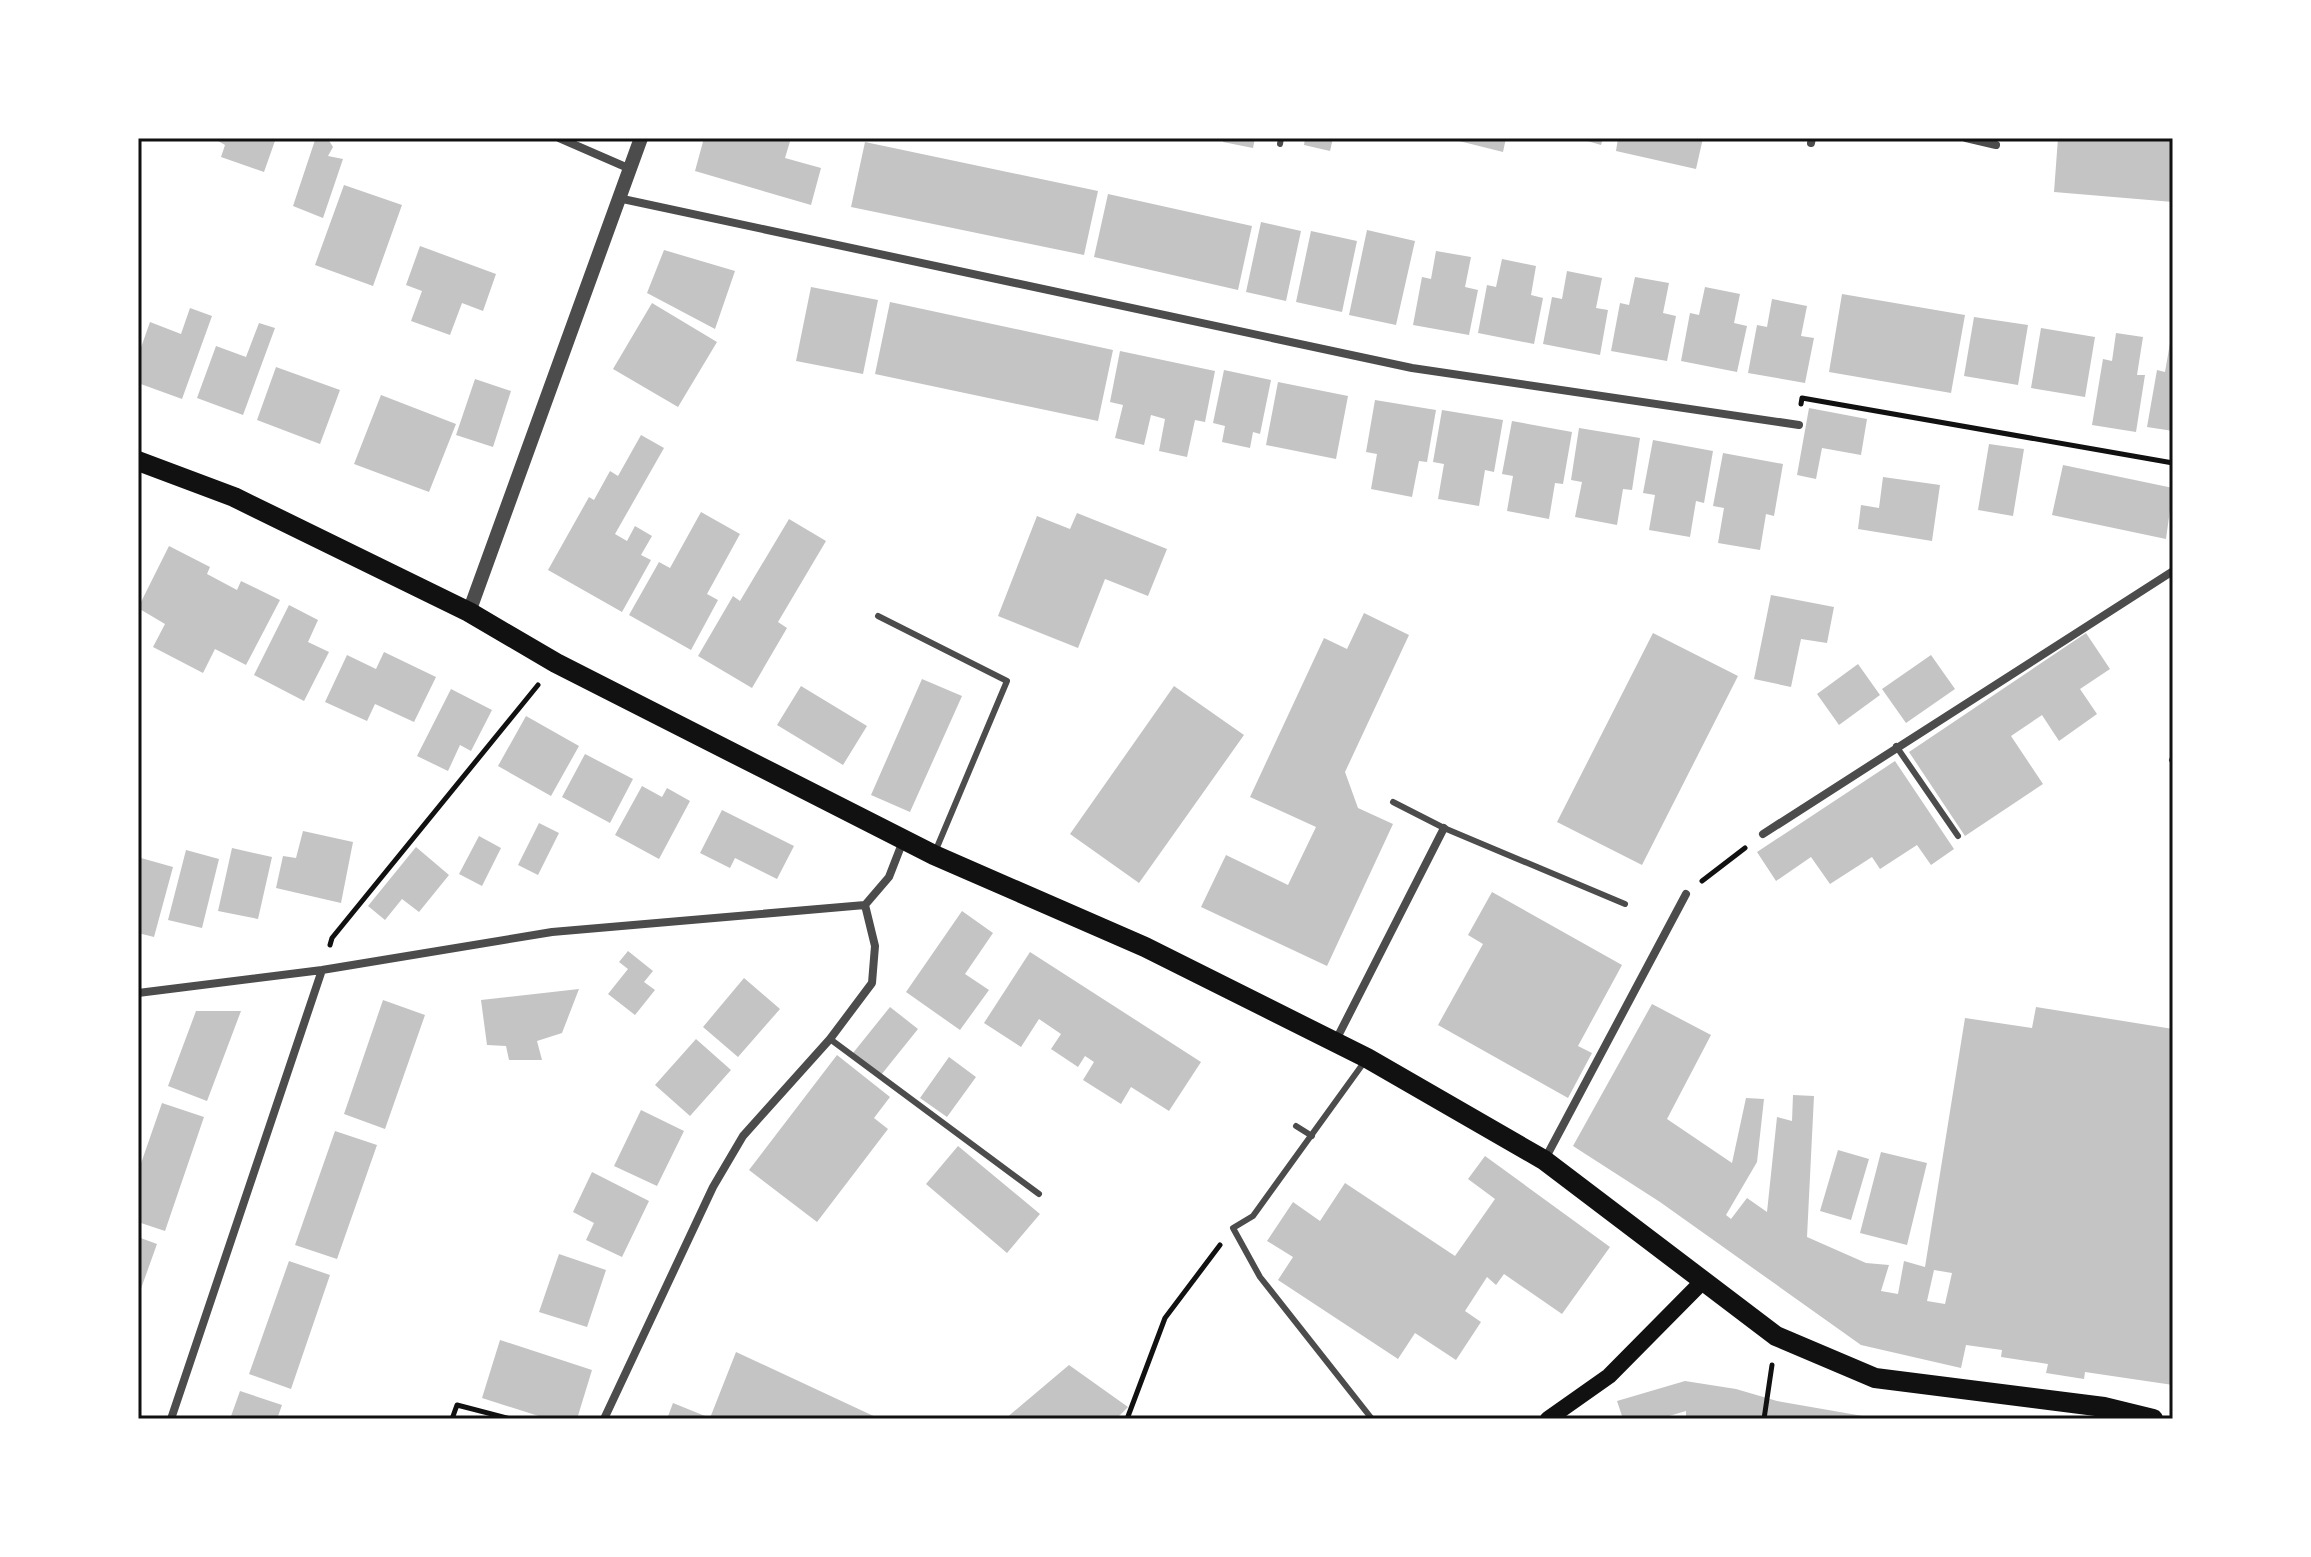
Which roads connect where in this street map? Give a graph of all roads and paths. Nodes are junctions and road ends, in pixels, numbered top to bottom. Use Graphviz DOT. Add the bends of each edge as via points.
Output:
graph roads {
  1 [pos="559,138"];
  2 [pos="641,138"];
  3 [pos="1966,138"];
  4 [pos="1996,145"];
  5 [pos="628,168"];
  6 [pos="617,198"];
  7 [pos="1799,425"];
  8 [pos="138,461"];
  9 [pos="2173,463"];
  10 [pos="2173,571"];
  11 [pos="469,612"];
  12 [pos="878,616"];
  13 [pos="556,663"];
  14 [pos="1896,746"];
  15 [pos="1393,802"];
  16 [pos="1444,828"];
  17 [pos="1763,834"];
  18 [pos="1958,836"];
  19 [pos="903,840"];
  20 [pos="934,855"];
  21 [pos="1686,894"];
  22 [pos="1625,904"];
  23 [pos="865,905"];
  24 [pos="322,970"];
  25 [pos="138,993"];
  26 [pos="830,1039"];
  27 [pos="1334,1043"];
  28 [pos="1367,1058"];
  29 [pos="1296,1126"];
  30 [pos="1312,1136"];
  31 [pos="1544,1160"];
  32 [pos="1039,1194"];
  33 [pos="1233,1228"];
  34 [pos="1703,1281"];
  35 [pos="1776,1336"];
  36 [pos="171,1419"];
  37 [pos="452,1419"];
  38 [pos="511,1419"];
  39 [pos="604,1419"];
  40 [pos="1127,1419"];
  41 [pos="1372,1419"];
  42 [pos="1548,1419"];
  43 [pos="1764,1419"];
  44 [pos="2153,1419"];
  1 -- 5 [label="street"];
  2 -- 5 [label="street"];
  3 -- 4 [label="street"];
  5 -- 6 [label="street"];
  6 -- 7 [label="street" via="1412,368"];
  6 -- 11 [label="street"];
  7 -- 9 [label="path" via="1802,398"];
  8 -- 11 [label="main road" via="234,497"];
  10 -- 14 [label="street"];
  11 -- 13 [label="main road"];
  12 -- 20 [label="lane" via="1007,681"];
  13 -- 19 [label="main road"];
  13 -- 24 [label="path" via="332,938"];
  14 -- 17 [label="street"];
  14 -- 18 [label="lane"];
  15 -- 16 [label="lane"];
  16 -- 22 [label="lane"];
  16 -- 27 [label="street"];
  17 -- 21 [label="path"];
  19 -- 20 [label="main road"];
  19 -- 23 [label="street" via="889,877"];
  20 -- 27 [label="main road" via="1145,947"];
  21 -- 31 [label="street"];
  23 -- 24 [label="street" via="552,932"];
  23 -- 26 [label="street" via="875,946 872,983"];
  24 -- 25 [label="street"];
  24 -- 36 [label="street"];
  26 -- 32 [label="lane"];
  26 -- 39 [label="street" via="743,1136 713,1187"];
  27 -- 28 [label="main road"];
  28 -- 30 [label="lane"];
  28 -- 31 [label="main road"];
  29 -- 30 [label="lane"];
  30 -- 33 [label="lane" via="1253,1216"];
  31 -- 34 [label="main road"];
  33 -- 40 [label="path" via="1165,1318"];
  33 -- 41 [label="lane" via="1260,1277"];
  34 -- 35 [label="main road"];
  34 -- 42 [label="main road" via="1609,1376"];
  35 -- 43 [label="path"];
  35 -- 44 [label="main road" via="1875,1378 2104,1407"];
  37 -- 38 [label="path" via="457,1405"];
}
